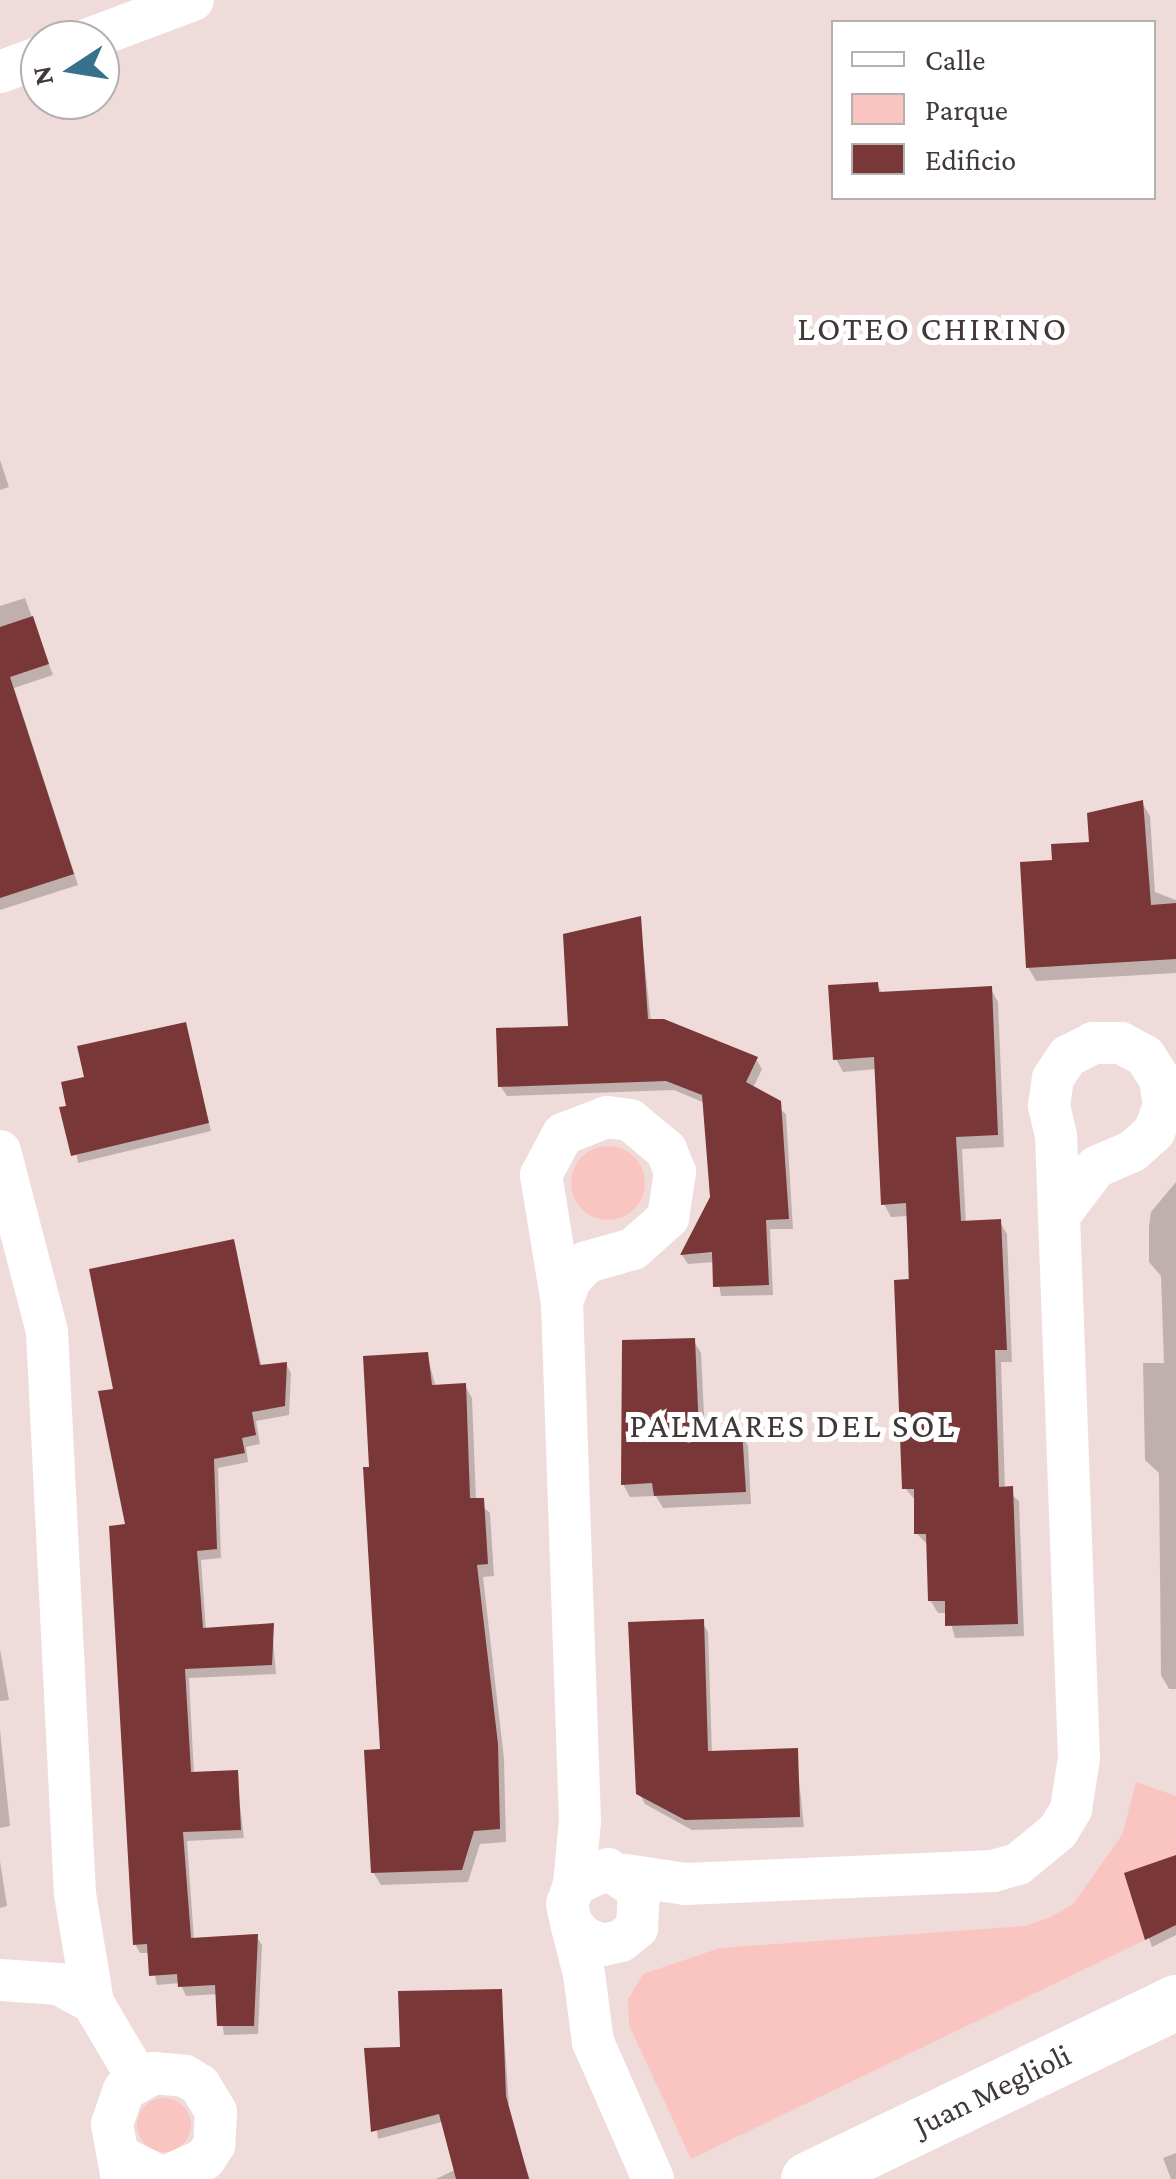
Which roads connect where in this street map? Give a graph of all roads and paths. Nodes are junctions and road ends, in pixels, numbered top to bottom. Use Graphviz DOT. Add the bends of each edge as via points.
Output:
graph roads {
  1 [pos="192,0"];
  2 [pos="120,27"];
  3 [pos="0,1152"];
  4 [pos="1059,1216"];
  5 [pos="562,1303"];
  6 [pos="607,1900"];
  7 [pos="0,1980"];
  8 [pos="1176,2002"];
  9 [pos="92,2004"];
  10 [pos="138,2079"];
  11 [pos="122,2169"];
  12 [pos="193,2174"];
  13 [pos="653,2179"];
  14 [pos="808,2179"];
  1 -- 2 [label="street"];
  3 -- 9 [label="street" via="47,1332 75,1894"];
  4 -- 6 [label="street" via="1079,1758 1071,1809 1040,1850 993,1871 685,1884"];
  5 -- 6 [label="street" via="580,1821"];
  6 -- 13 [label="street" via="587,1991 599,2061"];
  7 -- 9 [label="street" via="59,1984"];
  8 -- 14 [label="main road, Juan Meglioli"];
  9 -- 10 [label="street"];
  10 -- 11 [label="street" via="124,2090 112,2124"];
  10 -- 12 [label="street" via="153,2073 185,2076 210,2098 214,2144"];
  11 -- 12 [label="street" via="163,2178"];
}
